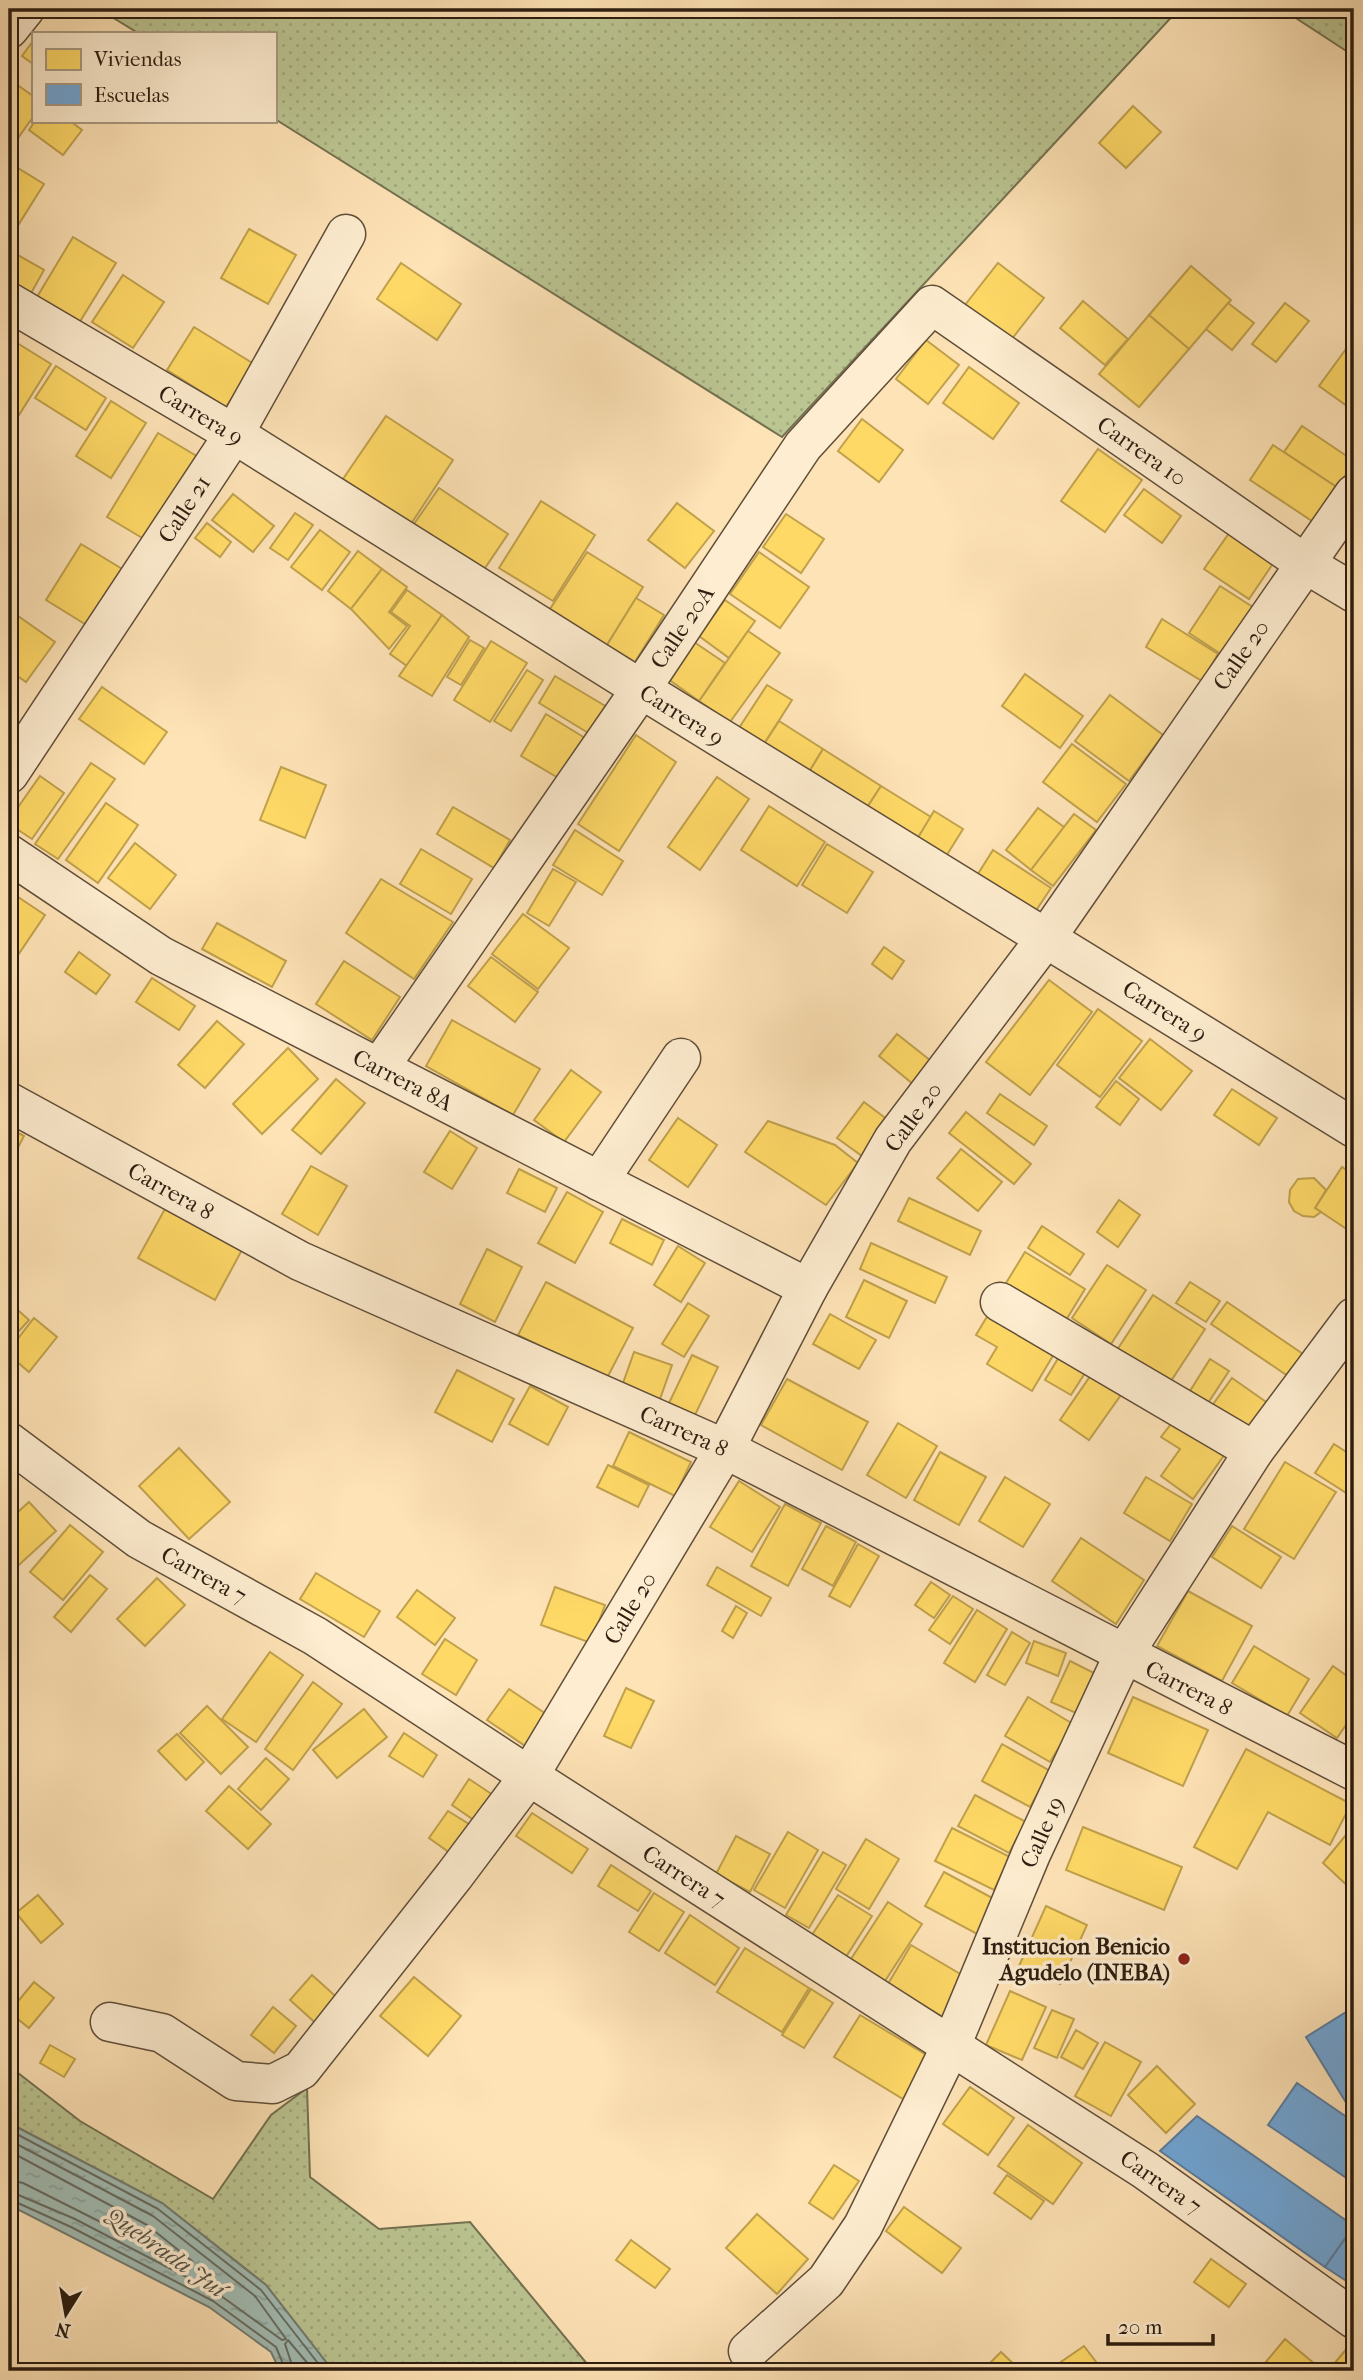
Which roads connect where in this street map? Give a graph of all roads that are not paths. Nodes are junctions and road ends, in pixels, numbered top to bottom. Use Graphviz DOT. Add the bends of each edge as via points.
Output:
graph roads {
  1 [pos="25,9"];
  2 [pos="9,29"];
  3 [pos="346,234"];
  4 [pos="9,302"];
  5 [pos="932,305"];
  6 [pos="234,434"];
  7 [pos="1354,494"];
  8 [pos="1304,563"];
  9 [pos="1354,593"];
  10 [pos="641,689"];
  11 [pos="9,774"];
  12 [pos="9,854"];
  13 [pos="1046,938"];
  14 [pos="681,1058"];
  15 [pos="379,1068"];
  16 [pos="9,1102"];
  17 [pos="1354,1128"];
  18 [pos="599,1181"];
  19 [pos="808,1288"];
  20 [pos="1000,1302"];
  21 [pos="1354,1317"];
  22 [pos="9,1442"];
  23 [pos="725,1449"];
  24 [pos="1254,1451"];
  25 [pos="1124,1654"];
  26 [pos="1354,1771"];
  27 [pos="528,1776"];
  28 [pos="110,2022"];
  29 [pos="951,2046"];
  30 [pos="1354,2319"];
  31 [pos="748,2351"];
  1 -- 2 [label="street"];
  3 -- 6 [label="street, Calle 21"];
  4 -- 6 [label="street, Carrera 9"];
  5 -- 8 [label="street, Carrera 10"];
  5 -- 10 [label="street, Calle 20A" via="803,446"];
  6 -- 10 [label="street, Carrera 9"];
  6 -- 11 [label="street, Calle 21"];
  7 -- 8 [label="street, Calle 20"];
  8 -- 9 [label="street, Carrera 10"];
  8 -- 13 [label="street, Calle 20"];
  10 -- 13 [label="street, Carrera 9"];
  10 -- 15 [label="street, Calle 20A"];
  12 -- 15 [label="street, Carrera 8A" via="162,956"];
  13 -- 17 [label="street, Carrera 9"];
  13 -- 19 [label="street, Calle 20" via="894,1140"];
  14 -- 18 [label="street"];
  15 -- 18 [label="street, Carrera 8A"];
  16 -- 23 [label="street, Carrera 8" via="300,1261"];
  18 -- 19 [label="street, Carrera 8A"];
  19 -- 23 [label="street, Calle 20"];
  20 -- 24 [label="street"];
  21 -- 24 [label="street, Calle 19"];
  22 -- 27 [label="street, Carrera 7" via="139,1539 315,1636"];
  23 -- 25 [label="street, Carrera 8"];
  23 -- 27 [label="street, Calle 20"];
  24 -- 25 [label="street, Calle 19"];
  25 -- 26 [label="street, Carrera 8"];
  25 -- 29 [label="street, Calle 19" via="1031,1854"];
  27 -- 28 [label="street, Calle 20" via="301,2070 273,2084 236,2081 162,2033"];
  27 -- 29 [label="street, Carrera 7"];
  29 -- 30 [label="street, Carrera 7" via="1145,2170"];
  29 -- 31 [label="street, Calle 19" via="863,2226 826,2281"];
}
